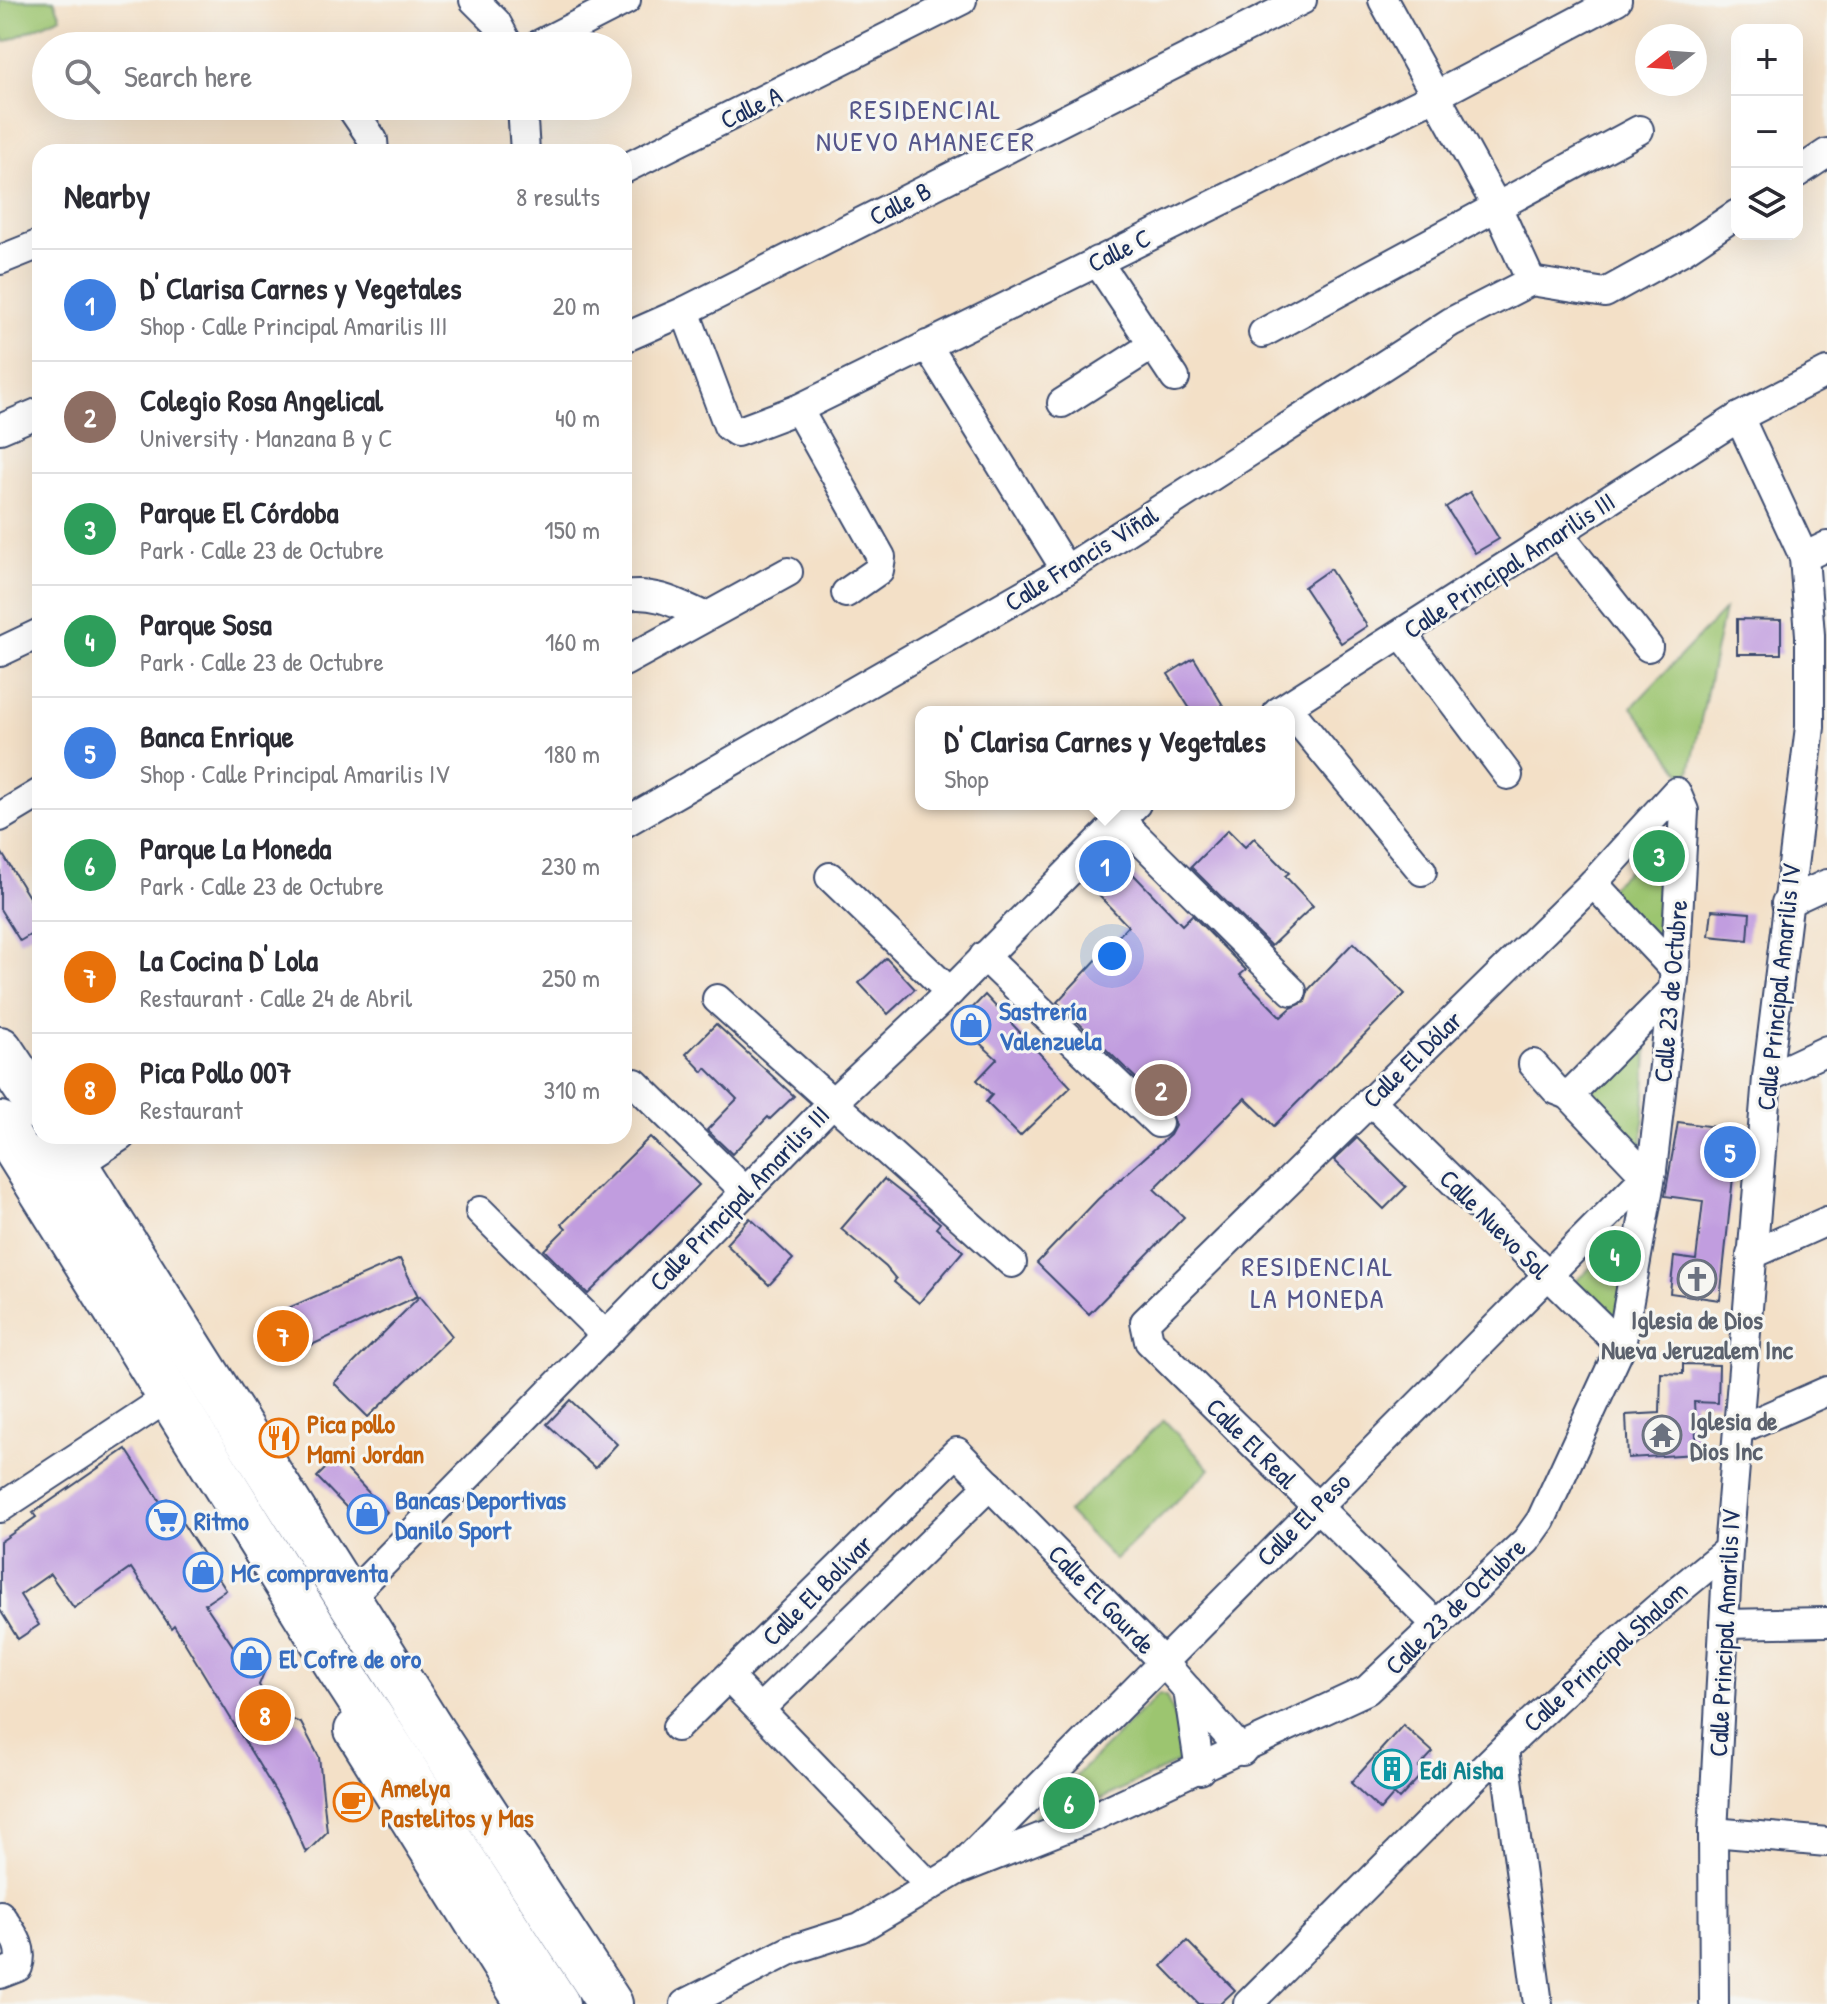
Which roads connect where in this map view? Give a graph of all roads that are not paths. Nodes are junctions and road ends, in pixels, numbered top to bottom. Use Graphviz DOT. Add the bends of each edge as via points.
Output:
graph roads {
  1 [pos="474,0"];
  2 [pos="626,0"];
  3 [pos="962,0"];
  4 [pos="1302,0"];
  5 [pos="1383,0"];
  6 [pos="1617,0"];
  7 [pos="501,32"];
  8 [pos="563,32"];
  9 [pos="1435,96"];
  10 [pos="359,120"];
  11 [pos="523,120"];
  12 [pos="1639,130"];
  13 [pos="373,144"];
  14 [pos="524,144"];
  15 [pos="1827,153"];
  16 [pos="632,165"];
  17 [pos="1803,169"];
  18 [pos="1498,209"];
  19 [pos="1731,218"];
  20 [pos="32,247"];
  21 [pos="0,260"];
  22 [pos="1097,261"];
  23 [pos="1531,281"];
  24 [pos="685,311"];
  25 [pos="1263,333"];
  26 [pos="632,334"];
  27 [pos="927,345"];
  28 [pos="1153,345"];
  29 [pos="1827,372"];
  30 [pos="1175,378"];
  31 [pos="1062,403"];
  32 [pos="798,409"];
  33 [pos="32,415"];
  34 [pos="1739,417"];
  35 [pos="0,429"];
  36 [pos="1558,533"];
  37 [pos="1815,552"];
  38 [pos="1066,570"];
  39 [pos="788,572"];
  40 [pos="846,593"];
  41 [pos="632,595"];
  42 [pos="704,616"];
  43 [pos="1402,634"];
  44 [pos="32,637"];
  45 [pos="1648,647"];
  46 [pos="0,652"];
  47 [pos="632,657"];
  48 [pos="1287,706"];
  49 [pos="1819,723"];
  50 [pos="1295,724"];
  51 [pos="1508,775"];
  52 [pos="1676,792"];
  53 [pos="32,798"];
  54 [pos="1128,812"];
  55 [pos="0,817"];
  56 [pos="632,818"];
  57 [pos="1422,871"];
  58 [pos="830,877"];
  59 [pos="1593,883"];
  60 [pos="1827,884"];
  61 [pos="1786,903"];
  62 [pos="984,956"];
  63 [pos="1674,980"];
  64 [pos="1292,991"];
  65 [pos="950,992"];
  66 [pos="717,999"];
  67 [pos="0,1049"];
  68 [pos="1827,1050"];
  69 [pos="1533,1064"];
  70 [pos="1767,1078"];
  71 [pos="635,1083"];
  72 [pos="1569,1095"];
  73 [pos="1370,1100"];
  74 [pos="834,1101"];
  75 [pos="1158,1123"];
  76 [pos="15,1131"];
  77 [pos="92,1144"];
  78 [pos="66,1151"];
  79 [pos="1649,1173"];
  80 [pos="746,1192"];
  81 [pos="480,1211"];
  82 [pos="1827,1221"];
  83 [pos="1751,1255"];
  84 [pos="1012,1263"];
  85 [pos="1546,1274"];
  86 [pos="1145,1322"];
  87 [pos="604,1334"];
  88 [pos="1621,1346"];
  89 [pos="1827,1391"];
  90 [pos="158,1404"];
  91 [pos="1738,1430"];
  92 [pos="957,1452"];
  93 [pos="990,1485"];
  94 [pos="1315,1506"];
  95 [pos="0,1508"];
  96 [pos="1728,1550"];
  97 [pos="349,1598"];
  98 [pos="1827,1622"];
  99 [pos="1724,1624"];
  100 [pos="1437,1625"];
  101 [pos="1163,1662"];
  102 [pos="729,1678"];
  103 [pos="1188,1690"];
  104 [pos="760,1709"];
  105 [pos="677,1727"];
  106 [pos="1504,1749"];
  107 [pos="1242,1751"];
  108 [pos="1200,1770"];
  109 [pos="1713,1832"];
  110 [pos="1827,1842"];
  111 [pos="956,1871"];
  112 [pos="930,1886"];
  113 [pos="0,1915"];
  114 [pos="0,1974"];
  115 [pos="526,2004"];
  116 [pos="557,2004"];
  117 [pos="610,2004"];
  118 [pos="685,2004"];
  119 [pos="1248,2004"];
  120 [pos="1538,2004"];
  121 [pos="1714,2004"];
  1 -- 7 [label="street"];
  2 -- 8 [label="street"];
  3 -- 16 [label="street, Calle A"];
  4 -- 24 [label="street, Calle B"];
  5 -- 9 [label="street"];
  6 -- 9 [label="street, Calle C"];
  9 -- 18 [label="street"];
  9 -- 22 [label="street, Calle C"];
  10 -- 13 [label="street"];
  11 -- 14 [label="street"];
  12 -- 18 [label="street"];
  15 -- 17 [label="street"];
  18 -- 23 [label="street"];
  18 -- 25 [label="street"];
  19 -- 23 [label="street" via="1605,293"];
  20 -- 21 [label="street"];
  22 -- 27 [label="street, Calle C"];
  22 -- 28 [label="street"];
  23 -- 38 [label="street, Calle Francis Viñal" via="1451,322"];
  24 -- 26 [label="street, Calle B"];
  24 -- 32 [label="street, Calle C" via="728,426 737,432"];
  27 -- 32 [label="street, Calle C"];
  27 -- 38 [label="street"];
  28 -- 30 [label="street"];
  28 -- 31 [label="street"];
  29 -- 34 [label="street, Calle Principal Amarilis III"];
  32 -- 40 [label="street" via="881,557 879,570"];
  33 -- 35 [label="street"];
  34 -- 36 [label="street, Calle Principal Amarilis III"];
  34 -- 37 [label="street, Calle Principal Amarilis IV"];
  36 -- 43 [label="street, Calle Principal Amarilis III"];
  36 -- 45 [label="street"];
  37 -- 49 [label="street, Calle Principal Amarilis IV" via="1810,635"];
  38 -- 56 [label="street, Calle Francis Viñal"];
  39 -- 42 [label="street"];
  41 -- 42 [label="street" via="662,597"];
  42 -- 47 [label="street"];
  43 -- 48 [label="street, Calle Principal Amarilis III"];
  43 -- 51 [label="street"];
  44 -- 46 [label="street"];
  49 -- 61 [label="street, Calle Principal Amarilis IV"];
  50 -- 57 [label="street"];
  52 -- 59 [label="street, Calle El Dólar"];
  52 -- 63 [label="street, Calle 23 de Octubre" via="1684,811"];
  53 -- 55 [label="street"];
  54 -- 62 [label="street, Calle Principal Amarilis III"];
  54 -- 64 [label="street"];
  58 -- 65 [label="street"];
  59 -- 63 [label="street"];
  59 -- 73 [label="street, Calle El Dólar"];
  60 -- 61 [label="street"];
  61 -- 70 [label="street, Calle Principal Amarilis IV"];
  62 -- 65 [label="street, Calle Principal Amarilis III"];
  62 -- 75 [label="street"];
  63 -- 72 [label="street"];
  63 -- 79 [label="street, Calle 23 de Octubre"];
  65 -- 74 [label="street, Calle Principal Amarilis III"];
  66 -- 74 [label="street"];
  67 -- 76 [label="main road"];
  68 -- 70 [label="street"];
  69 -- 72 [label="street" via="1556,1090"];
  70 -- 83 [label="street, Calle Principal Amarilis IV"];
  71 -- 80 [label="street"];
  72 -- 79 [label="street"];
  73 -- 85 [label="street, Calle Nuevo Sol"];
  73 -- 86 [label="street, Calle El Dólar"];
  74 -- 80 [label="street, Calle Principal Amarilis III"];
  74 -- 84 [label="street"];
  76 -- 90 [label="street"];
  76 -- 116 [label="main road" via="339,1668"];
  77 -- 78 [label="street"];
  78 -- 97 [label="main road"];
  79 -- 85 [label="street, Calle El Peso"];
  79 -- 88 [label="street, Calle 23 de Octubre"];
  80 -- 87 [label="street, Calle Principal Amarilis III"];
  81 -- 87 [label="street"];
  82 -- 83 [label="street"];
  83 -- 91 [label="street, Calle Principal Amarilis IV"];
  85 -- 88 [label="street, Calle Nuevo Sol"];
  85 -- 94 [label="street, Calle El Peso"];
  86 -- 94 [label="street, Calle El Real" via="1149,1341"];
  87 -- 97 [label="street, Calle Principal Amarilis III"];
  88 -- 100 [label="street, Calle 23 de Octubre" via="1541,1520 1526,1541"];
  89 -- 91 [label="street"];
  90 -- 95 [label="street"];
  90 -- 115 [label="street"];
  91 -- 96 [label="street, Calle Principal Amarilis IV"];
  92 -- 93 [label="street, Calle El Gourde"];
  92 -- 102 [label="street, Calle El Bolívar"];
  93 -- 101 [label="street, Calle El Gourde"];
  93 -- 104 [label="street, Calle El Bolívar"];
  94 -- 100 [label="street, Calle El Real"];
  94 -- 101 [label="street, Calle El Peso"];
  96 -- 99 [label="street, Calle Principal Amarilis IV"];
  96 -- 106 [label="street, Calle Principal Shalom" via="1653,1609"];
  97 -- 117 [label="main road"];
  98 -- 99 [label="street"];
  99 -- 109 [label="street, Calle Principal Amarilis IV"];
  100 -- 107 [label="street, Calle 23 de Octubre" via="1367,1690"];
  101 -- 103 [label="street, Calle El Gourde"];
  101 -- 111 [label="street, Calle El Peso"];
  102 -- 104 [label="street"];
  102 -- 105 [label="street, Calle El Bolívar"];
  103 -- 107 [label="street, Calle El Gourde"];
  103 -- 108 [label="street"];
  104 -- 112 [label="street"];
  106 -- 119 [label="street, Calle Principal Shalom"];
  106 -- 120 [label="street"];
  107 -- 108 [label="street, Calle 23 de Octubre"];
  108 -- 111 [label="street, Calle 23 de Octubre"];
  109 -- 110 [label="street"];
  109 -- 121 [label="street, Calle Principal Amarilis IV"];
  111 -- 112 [label="street, Calle 23 de Octubre"];
  112 -- 118 [label="street, Calle 23 de Octubre" via="860,1928 791,1950"];
  113 -- 114 [label="street" via="21,1948 18,1967"];
}
